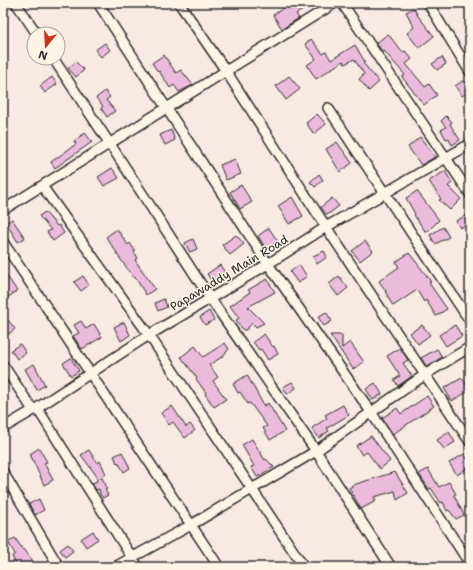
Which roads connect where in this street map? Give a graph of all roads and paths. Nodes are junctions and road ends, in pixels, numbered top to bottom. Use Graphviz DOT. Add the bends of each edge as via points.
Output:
graph roads {
  1 [pos="16,3"];
  2 [pos="98,3"];
  3 [pos="179,3"];
  4 [pos="335,3"];
  5 [pos="342,3"];
  6 [pos="428,3"];
  7 [pos="32,26"];
  8 [pos="58,66"];
  9 [pos="226,71"];
  10 [pos="470,72"];
  11 [pos="166,108"];
  12 [pos="328,108"];
  13 [pos="110,144"];
  14 [pos="470,144"];
  15 [pos="446,158"];
  16 [pos="42,186"];
  17 [pos="384,192"];
  18 [pos="470,194"];
  19 [pos="3,210"];
  20 [pos="326,227"];
  21 [pos="3,242"];
  22 [pos="268,264"];
  23 [pos="210,298"];
  24 [pos="470,321"];
  25 [pos="149,335"];
  26 [pos="470,347"];
  27 [pos="3,366"];
  28 [pos="90,373"];
  29 [pos="426,374"];
  30 [pos="35,409"];
  31 [pos="371,412"];
  32 [pos="3,428"];
  33 [pos="470,442"];
  34 [pos="316,451"];
  35 [pos="3,472"];
  36 [pos="251,489"];
  37 [pos="192,525"];
  38 [pos="131,557"];
  39 [pos="470,564"];
  40 [pos="59,567"];
  41 [pos="115,567"];
  42 [pos="138,567"];
  43 [pos="219,567"];
  44 [pos="304,567"];
  45 [pos="391,567"];
  1 -- 7 [label="street"];
  2 -- 11 [label="street"];
  3 -- 9 [label="street"];
  4 -- 9 [label="street"];
  5 -- 15 [label="street"];
  6 -- 10 [label="street"];
  8 -- 13 [label="street"];
  9 -- 11 [label="street"];
  9 -- 20 [label="street"];
  11 -- 13 [label="street"];
  11 -- 22 [label="street"];
  12 -- 17 [label="street"];
  13 -- 16 [label="street"];
  13 -- 23 [label="street"];
  14 -- 15 [label="street, Papawaddy Main Road"];
  15 -- 17 [label="street, Papawaddy Main Road"];
  15 -- 18 [label="street"];
  16 -- 19 [label="street"];
  16 -- 25 [label="street"];
  17 -- 20 [label="street, Papawaddy Main Road"];
  17 -- 24 [label="street"];
  20 -- 22 [label="street, Papawaddy Main Road"];
  20 -- 29 [label="street"];
  21 -- 28 [label="street"];
  22 -- 23 [label="street, Papawaddy Main Road"];
  22 -- 31 [label="street"];
  23 -- 25 [label="street, Papawaddy Main Road"];
  23 -- 34 [label="street"];
  25 -- 28 [label="street, Papawaddy Main Road"];
  25 -- 36 [label="street"];
  26 -- 29 [label="street"];
  27 -- 30 [label="street"];
  28 -- 30 [label="street, Papawaddy Main Road"];
  28 -- 37 [label="street"];
  29 -- 31 [label="street"];
  29 -- 33 [label="street"];
  30 -- 32 [label="street, Papawaddy Main Road"];
  30 -- 38 [label="street"];
  31 -- 34 [label="street"];
  31 -- 39 [label="street"];
  34 -- 36 [label="street"];
  34 -- 45 [label="street"];
  35 -- 40 [label="street"];
  36 -- 37 [label="street"];
  36 -- 44 [label="street"];
  37 -- 38 [label="street"];
  37 -- 43 [label="street"];
  38 -- 41 [label="street"];
  38 -- 42 [label="street"];
}
